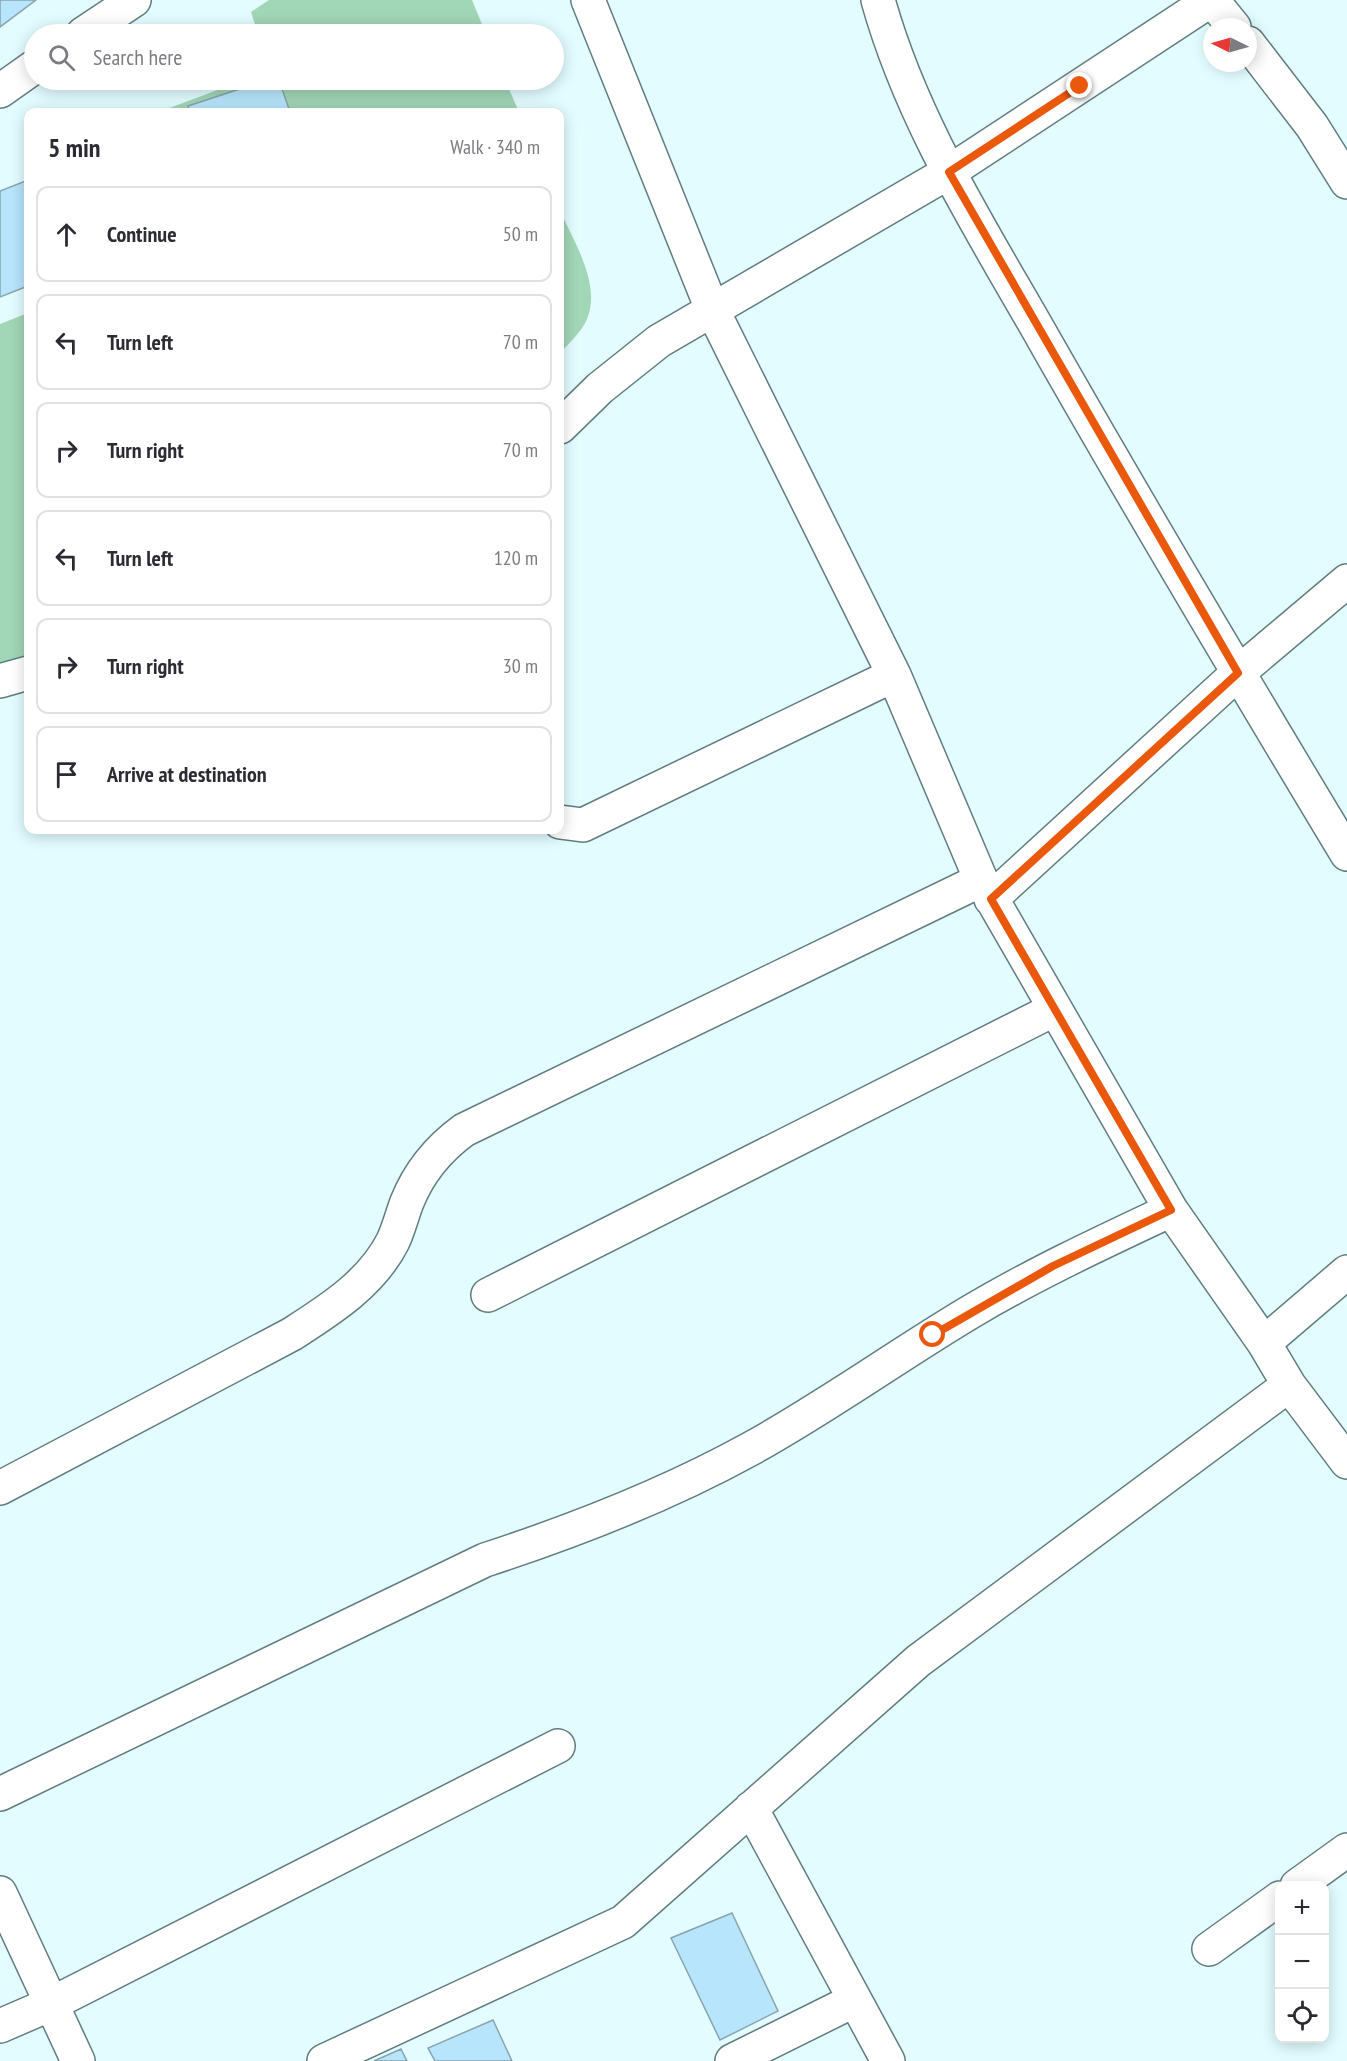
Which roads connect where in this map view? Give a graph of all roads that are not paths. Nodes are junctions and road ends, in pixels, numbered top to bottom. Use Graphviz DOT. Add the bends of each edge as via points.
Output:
graph roads {
  1 [pos="134,0"];
  2 [pos="588,0"];
  3 [pos="878,0"];
  4 [pos="1211,0"];
  5 [pos="1226,18"];
  6 [pos="98,24"];
  7 [pos="1257,55"];
  8 [pos="24,74"];
  9 [pos="0,90"];
  10 [pos="949,172"];
  11 [pos="1347,182"];
  12 [pos="712,309"];
  13 [pos="564,423"];
  14 [pos="1347,581"];
  15 [pos="1238,673"];
  16 [pos="24,675"];
  17 [pos="894,675"];
  18 [pos="0,681"];
  19 [pos="564,823"];
  20 [pos="1347,854"];
  21 [pos="986,889"];
  22 [pos="1053,1010"];
  23 [pos="1171,1210"];
  24 [pos="1347,1272"];
  25 [pos="488,1295"];
  26 [pos="1264,1343"];
  27 [pos="1289,1385"];
  28 [pos="1347,1462"];
  29 [pos="0,1488"];
  30 [pos="558,1746"];
  31 [pos="0,1794"];
  32 [pos="751,1808"];
  33 [pos="1347,1850"];
  34 [pos="1304,1881"];
  35 [pos="0,1893"];
  36 [pos="1275,1902"];
  37 [pos="1209,1949"];
  38 [pos="855,2000"];
  39 [pos="51,2004"];
  40 [pos="0,2026"];
  41 [pos="78,2061"];
  42 [pos="324,2061"];
  43 [pos="732,2061"];
  44 [pos="888,2061"];
  1 -- 6 [label="street"];
  2 -- 12 [label="street"];
  3 -- 10 [label="street" via="906,85"];
  4 -- 5 [label="street"];
  4 -- 10 [label="street"];
  7 -- 11 [label="street" via="1312,126"];
  8 -- 9 [label="street"];
  10 -- 12 [label="street"];
  10 -- 15 [label="street"];
  12 -- 13 [label="street" via="627,365"];
  12 -- 17 [label="street"];
  14 -- 15 [label="street"];
  15 -- 20 [label="street"];
  15 -- 21 [label="street"];
  16 -- 18 [label="street"];
  17 -- 19 [label="street" via="583,825"];
  17 -- 21 [label="street"];
  21 -- 22 [label="street"];
  21 -- 29 [label="street" via="464,1130 423,1170 381,1260 323,1315"];
  22 -- 23 [label="street"];
  22 -- 25 [label="street"];
  23 -- 26 [label="street"];
  23 -- 31 [label="street" via="1053,1266 953,1323 824,1406 687,1481 550,1539 485,1560"];
  24 -- 26 [label="street"];
  26 -- 27 [label="street"];
  27 -- 28 [label="street"];
  27 -- 32 [label="street" via="918,1661"];
  30 -- 39 [label="street"];
  32 -- 38 [label="street"];
  32 -- 42 [label="street" via="623,1922"];
  33 -- 34 [label="street"];
  35 -- 39 [label="street"];
  36 -- 37 [label="street"];
  38 -- 43 [label="street"];
  38 -- 44 [label="street"];
  39 -- 40 [label="street"];
  39 -- 41 [label="street"];
}
